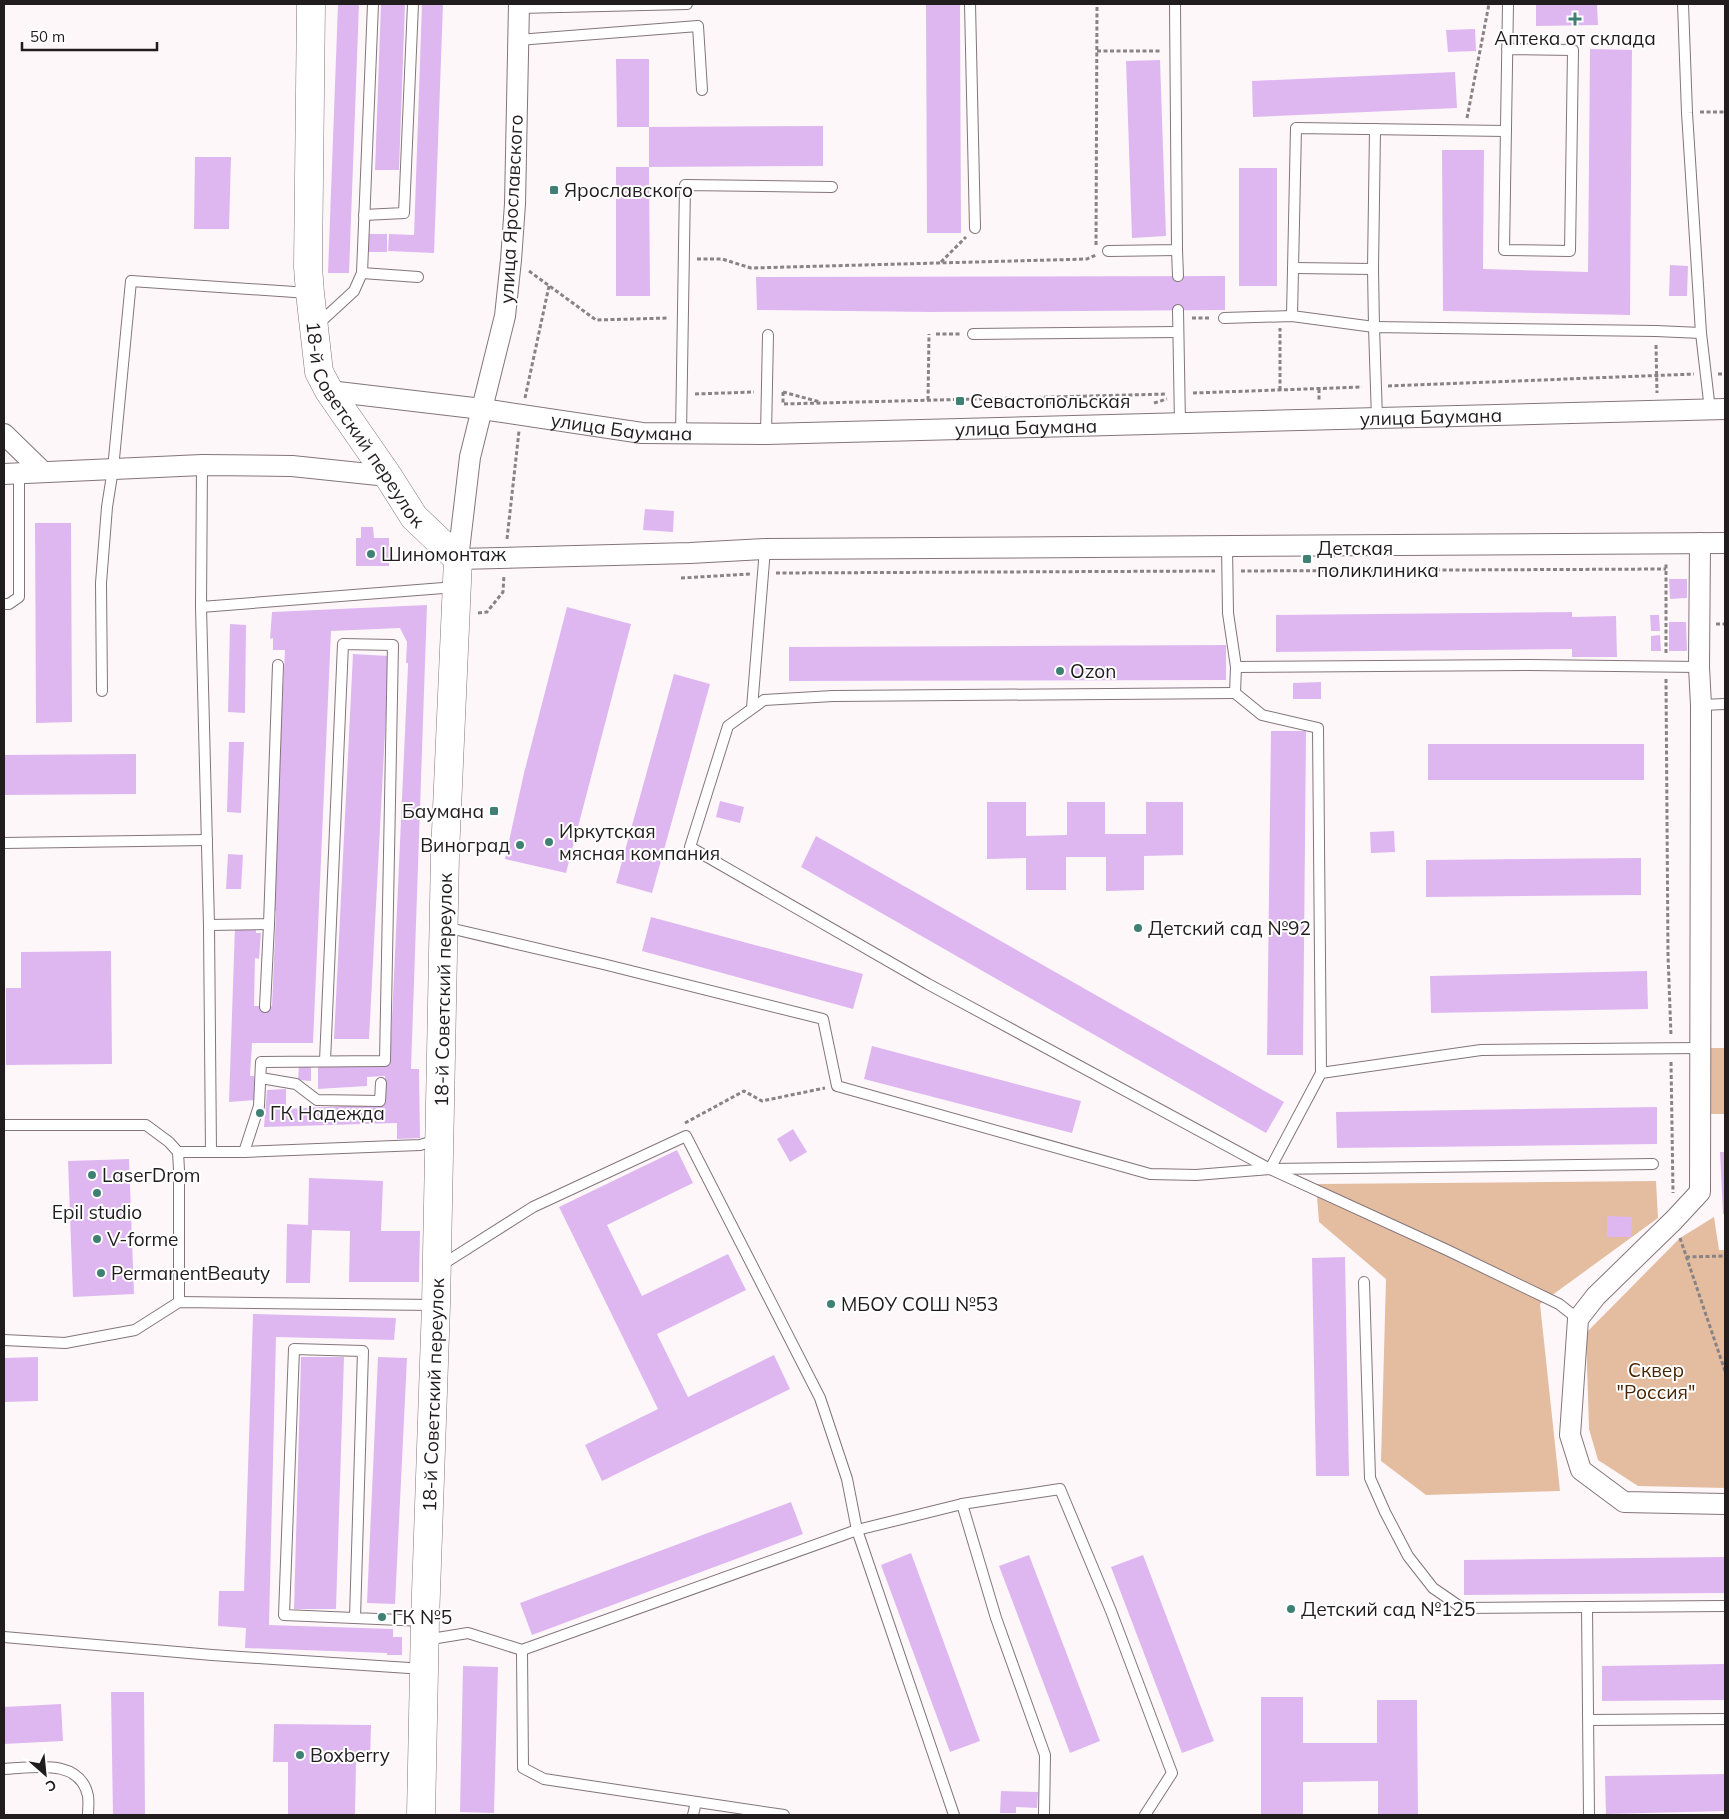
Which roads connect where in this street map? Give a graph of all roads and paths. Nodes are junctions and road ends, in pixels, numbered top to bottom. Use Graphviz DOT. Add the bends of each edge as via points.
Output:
graph roads {
  1 [pos="311,4"];
  2 [pos="372,4"];
  3 [pos="413,4"];
  4 [pos="686,4"];
  5 [pos="970,4"];
  6 [pos="1097,4"];
  7 [pos="1175,4"];
  8 [pos="1489,4"];
  9 [pos="1508,4"];
  10 [pos="1683,4"];
  11 [pos="519,6"];
  12 [pos="518,40"];
  13 [pos="1507,49"];
  14 [pos="1097,51"];
  15 [pos="1175,51"];
  16 [pos="702,90"];
  17 [pos="1725,112"];
  18 [pos="1687,113"];
  19 [pos="1375,130"];
  20 [pos="1464,131"];
  21 [pos="1506,131"];
  22 [pos="832,187"];
  23 [pos="364,215"];
  24 [pos="975,228"];
  25 [pos="1177,250"];
  26 [pos="1108,251"];
  27 [pos="1096,255"];
  28 [pos="684,258"];
  29 [pos="940,263"];
  30 [pos="1293,268"];
  31 [pos="1373,269"];
  32 [pos="527,270"];
  33 [pos="362,273"];
  34 [pos="1178,276"];
  35 [pos="418,277"];
  36 [pos="550,286"];
  37 [pos="310,293"];
  38 [pos="1178,314"];
  39 [pos="1292,316"];
  40 [pos="682,318"];
  41 [pos="1224,318"];
  42 [pos="1374,327"];
  43 [pos="315,328"];
  44 [pos="1656,331"];
  45 [pos="1178,332"];
  46 [pos="1701,333"];
  47 [pos="929,334"];
  48 [pos="936,334"];
  49 [pos="973,334"];
  50 [pos="768,335"];
  51 [pos="329,391"];
  52 [pos="767,392"];
  53 [pos="783,392"];
  54 [pos="681,394"];
  55 [pos="1041,398"];
  56 [pos="928,400"];
  57 [pos="826,403"];
  58 [pos="482,409"];
  59 [pos="1718,410"];
  60 [pos="1657,411"];
  61 [pos="521,415"];
  62 [pos="1377,419"];
  63 [pos="1180,424"];
  64 [pos="4,434"];
  65 [pos="681,434"];
  66 [pos="766,434"];
  67 [pos="202,466"];
  68 [pos="113,469"];
  69 [pos="42,472"];
  70 [pos="11,474"];
  71 [pos="388,476"];
  72 [pos="1700,543"];
  73 [pos="1725,543"];
  74 [pos="1227,546"];
  75 [pos="765,549"];
  76 [pos="504,557"];
  77 [pos="458,559"];
  78 [pos="1666,561"];
  79 [pos="1666,569"];
  80 [pos="1227,571"];
  81 [pos="764,573"];
  82 [pos="682,578"];
  83 [pos="457,587"];
  84 [pos="4,604"];
  85 [pos="201,607"];
  86 [pos="456,616"];
  87 [pos="278,665"];
  88 [pos="1666,666"];
  89 [pos="1236,667"];
  90 [pos="1699,667"];
  91 [pos="102,691"];
  92 [pos="1236,693"];
  93 [pos="1725,704"];
  94 [pos="1701,705"];
  95 [pos="752,708"];
  96 [pos="207,840"];
  97 [pos="4,843"];
  98 [pos="268,924"];
  99 [pos="209,925"];
  100 [pos="444,926"];
  101 [pos="266,1007"];
  102 [pos="1671,1048"];
  103 [pos="1700,1048"];
  104 [pos="325,1061"];
  105 [pos="1321,1073"];
  106 [pos="262,1078"];
  107 [pos="381,1083"];
  108 [pos="838,1086"];
  109 [pos="4,1125"];
  110 [pos="686,1136"];
  111 [pos="440,1139"];
  112 [pos="178,1152"];
  113 [pos="211,1152"];
  114 [pos="244,1152"];
  115 [pos="1653,1164"];
  116 [pos="1270,1169"];
  117 [pos="1674,1220"];
  118 [pos="1725,1256"];
  119 [pos="1686,1257"];
  120 [pos="437,1268"];
  121 [pos="1364,1282"];
  122 [pos="179,1302"];
  123 [pos="436,1305"];
  124 [pos="1578,1319"];
  125 [pos="4,1340"];
  126 [pos="1725,1371"];
  127 [pos="962,1504"];
  128 [pos="1725,1504"];
  129 [pos="857,1530"];
  130 [pos="1725,1606"];
  131 [pos="1587,1607"];
  132 [pos="355,1618"];
  133 [pos="425,1631"];
  134 [pos="4,1637"];
  135 [pos="522,1650"];
  136 [pos="425,1669"];
  137 [pos="1725,1719"];
  138 [pos="1588,1720"];
  139 [pos="4,1769"];
  140 [pos="696,1802"];
  141 [pos="88,1815"];
  142 [pos="421,1815"];
  143 [pos="693,1815"];
  144 [pos="784,1815"];
  145 [pos="954,1815"];
  146 [pos="1044,1815"];
  147 [pos="1145,1815"];
  148 [pos="1589,1815"];
  1 -- 37 [label="street, 18-й Советский переулок"];
  2 -- 23 [label="lane"];
  3 -- 23 [label="lane" via="404,213"];
  4 -- 11 [label="lane"];
  5 -- 24 [label="lane"];
  6 -- 14 [label="path"];
  7 -- 15 [label="lane"];
  8 -- 20 [label="path"];
  9 -- 13 [label="lane"];
  10 -- 18 [label="lane"];
  11 -- 12 [label="street, улица Ярославского"];
  12 -- 16 [label="lane" via="698,26"];
  12 -- 58 [label="street, улица Ярославского" via="511,260 505,316"];
  13 -- 21 [label="lane"];
  13 -- 21 [label="lane" via="1573,50 1570,251 1504,250"];
  14 -- 15 [label="path"];
  14 -- 27 [label="path"];
  15 -- 25 [label="lane"];
  17 -- 18 [label="path"];
  18 -- 46 [label="lane"];
  19 -- 20 [label="lane"];
  19 -- 30 [label="lane" via="1296,128"];
  19 -- 31 [label="lane"];
  20 -- 21 [label="lane"];
  22 -- 28 [label="lane" via="685,185"];
  23 -- 33 [label="lane"];
  24 -- 29 [label="path"];
  25 -- 26 [label="lane"];
  25 -- 34 [label="lane"];
  26 -- 27 [label="path"];
  27 -- 29 [label="path" via="1087,259"];
  28 -- 29 [label="path" via="722,259 751,268"];
  28 -- 40 [label="lane"];
  30 -- 31 [label="lane"];
  30 -- 39 [label="lane"];
  31 -- 42 [label="lane"];
  32 -- 36 [label="path"];
  33 -- 35 [label="lane"];
  33 -- 43 [label="lane" via="354,291"];
  36 -- 40 [label="path" via="596,320"];
  36 -- 61 [label="path"];
  37 -- 43 [label="street, 18-й Советский переулок"];
  37 -- 68 [label="lane" via="131,281"];
  38 -- 41 [label="path"];
  38 -- 45 [label="lane"];
  39 -- 41 [label="lane"];
  39 -- 42 [label="lane"];
  40 -- 54 [label="lane"];
  42 -- 44 [label="lane"];
  42 -- 62 [label="lane"];
  43 -- 51 [label="street, 18-й Советский переулок" via="319,372"];
  44 -- 46 [label="lane"];
  44 -- 60 [label="path"];
  45 -- 49 [label="lane"];
  45 -- 63 [label="lane"];
  46 -- 59 [label="lane"];
  47 -- 56 [label="path"];
  48 -- 49 [label="path"];
  50 -- 52 [label="lane"];
  51 -- 58 [label="street, улица Баумана"];
  51 -- 71 [label="street, 18-й Советский переулок"];
  52 -- 53 [label="path"];
  52 -- 54 [label="path"];
  52 -- 66 [label="lane"];
  53 -- 57 [label="path"];
  53 -- 57 [label="path" via="783,404"];
  54 -- 65 [label="lane"];
  55 -- 56 [label="path"];
  56 -- 57 [label="path"];
  58 -- 61 [label="street, улица Баумана"];
  58 -- 77 [label="street, улица Ярославского" via="470,457"];
  59 -- 60 [label="street, улица Баумана"];
  60 -- 62 [label="street, улица Баумана"];
  61 -- 65 [label="street, улица Баумана" via="642,433"];
  61 -- 76 [label="path"];
  62 -- 63 [label="street, улица Баумана"];
  63 -- 66 [label="street, улица Баумана"];
  64 -- 69 [label="street"];
  65 -- 66 [label="street, улица Баумана"];
  67 -- 68 [label="street"];
  67 -- 71 [label="street" via="292,466"];
  67 -- 85 [label="lane"];
  68 -- 69 [label="street"];
  68 -- 91 [label="lane" via="101,583"];
  69 -- 70 [label="street"];
  70 -- 84 [label="lane" via="19,597"];
  71 -- 77 [label="street, 18-й Советский переулок" via="414,517"];
  72 -- 73 [label="street"];
  72 -- 74 [label="street"];
  72 -- 90 [label="street"];
  74 -- 75 [label="street"];
  74 -- 80 [label="lane"];
  75 -- 76 [label="street"];
  75 -- 81 [label="lane"];
  76 -- 77 [label="street"];
  76 -- 86 [label="path" via="503,592 486,612"];
  77 -- 83 [label="street, 18-й Советский переулок"];
  78 -- 79 [label="path"];
  79 -- 80 [label="path"];
  79 -- 88 [label="path"];
  80 -- 81 [label="path"];
  80 -- 89 [label="lane" via="1228,614"];
  81 -- 82 [label="path"];
  81 -- 95 [label="lane"];
  83 -- 85 [label="lane"];
  83 -- 86 [label="street, 18-й Советский переулок"];
  85 -- 96 [label="lane"];
  86 -- 100 [label="street, 18-й Советский переулок"];
  87 -- 98 [label="lane"];
  88 -- 89 [label="lane"];
  88 -- 90 [label="lane"];
  88 -- 102 [label="path"];
  89 -- 92 [label="lane"];
  90 -- 94 [label="street"];
  92 -- 95 [label="lane" via="833,696 764,700"];
  92 -- 105 [label="lane" via="1262,715 1318,728"];
  93 -- 94 [label="lane"];
  94 -- 103 [label="street"];
  95 -- 116 [label="lane" via="728,726 690,847 928,984"];
  96 -- 97 [label="lane"];
  96 -- 99 [label="lane"];
  98 -- 99 [label="lane"];
  98 -- 101 [label="lane"];
  99 -- 113 [label="lane"];
  100 -- 108 [label="lane" via="823,1018"];
  100 -- 111 [label="street, 18-й Советский переулок"];
  102 -- 103 [label="lane"];
  102 -- 105 [label="lane" via="1481,1050"];
  102 -- 117 [label="path"];
  103 -- 117 [label="street" via="1700,1192"];
  104 -- 104 [label="lane" via="385,1061 393,646 343,644"];
  104 -- 106 [label="lane" via="261,1062"];
  105 -- 116 [label="lane"];
  106 -- 107 [label="lane" via="296,1084 317,1100 380,1101"];
  106 -- 114 [label="lane" via="259,1106"];
  108 -- 110 [label="path" via="762,1101 744,1091 682,1125"];
  108 -- 116 [label="lane" via="1150,1174 1196,1176"];
  109 -- 112 [label="lane" via="146,1125"];
  110 -- 120 [label="lane" via="533,1207"];
  110 -- 129 [label="lane" via="820,1398 847,1479"];
  111 -- 114 [label="lane" via="420,1145"];
  111 -- 120 [label="street, 18-й Советский переулок"];
  112 -- 113 [label="lane"];
  112 -- 122 [label="lane"];
  113 -- 114 [label="lane"];
  115 -- 116 [label="lane"];
  116 -- 124 [label="lane" via="1559,1304"];
  117 -- 119 [label="path"];
  117 -- 124 [label="street" via="1596,1296"];
  118 -- 119 [label="path"];
  119 -- 126 [label="path"];
  120 -- 123 [label="street, 18-й Советский переулок"];
  121 -- 131 [label="lane" via="1370,1478 1408,1556 1433,1588 1462,1608"];
  122 -- 123 [label="lane"];
  122 -- 125 [label="lane" via="135,1330 65,1343"];
  123 -- 133 [label="street, 18-й Советский переулок"];
  124 -- 128 [label="street" via="1570,1435 1581,1470 1624,1502"];
  127 -- 129 [label="lane"];
  127 -- 146 [label="lane" via="996,1618 1045,1754"];
  127 -- 147 [label="lane" via="1060,1489 1111,1611 1172,1773"];
  129 -- 135 [label="lane"];
  129 -- 145 [label="lane"];
  130 -- 131 [label="lane"];
  131 -- 138 [label="lane"];
  132 -- 132 [label="lane" via="284,1615 294,1349 363,1351"];
  132 -- 133 [label="lane"];
  133 -- 135 [label="lane" via="468,1633"];
  133 -- 136 [label="street, 18-й Советский переулок"];
  134 -- 136 [label="lane"];
  135 -- 140 [label="lane" via="524,1768 544,1779"];
  136 -- 142 [label="street, 18-й Советский переулок"];
  137 -- 138 [label="lane"];
  138 -- 148 [label="lane"];
  139 -- 141 [label="lane" via="60,1767 79,1776 88,1795"];
  140 -- 143 [label="lane"];
  140 -- 144 [label="lane"];
}
